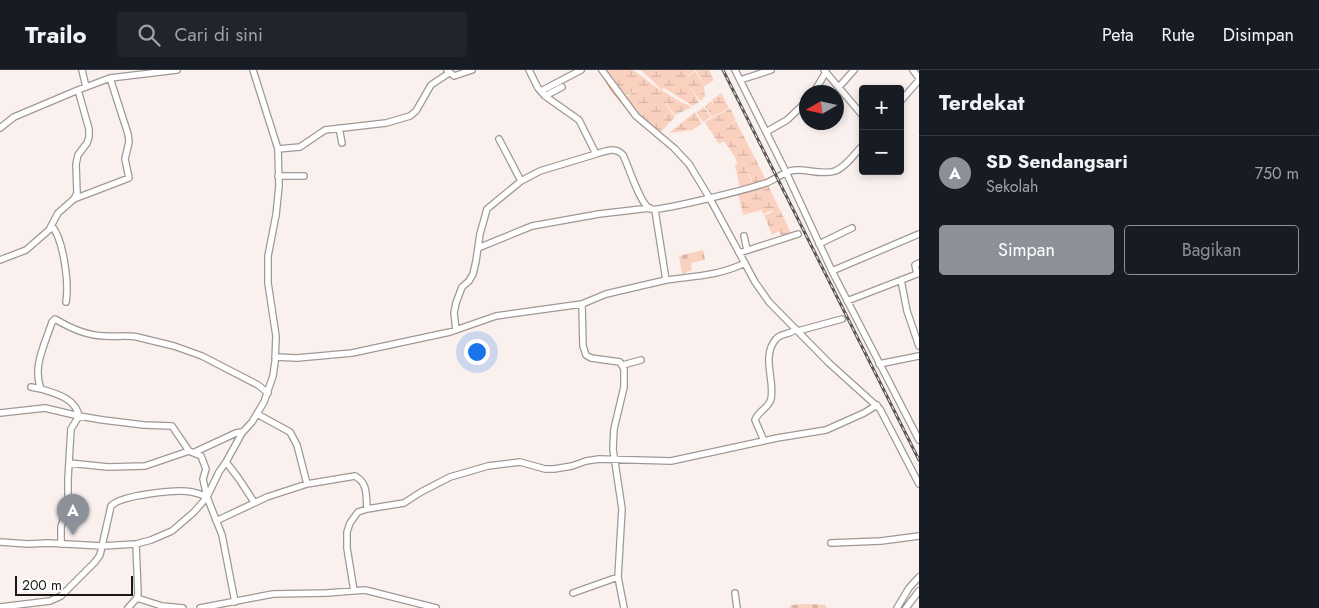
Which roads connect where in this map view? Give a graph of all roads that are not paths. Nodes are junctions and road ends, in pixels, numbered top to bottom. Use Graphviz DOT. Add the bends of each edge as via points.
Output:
graph roads {
  1 [pos="82,70"];
  2 [pos="177,70"];
  3 [pos="253,70"];
  4 [pos="472,70"];
  5 [pos="529,70"];
  6 [pos="581,70"];
  7 [pos="602,70"];
  8 [pos="735,70"];
  9 [pos="770,70"];
  10 [pos="854,70"];
  11 [pos="913,70"];
  12 [pos="825,71"];
  13 [pos="448,72"];
  14 [pos="110,78"];
  15 [pos="919,79"];
  16 [pos="740,80"];
  17 [pos="818,85"];
  18 [pos="838,85"];
  19 [pos="840,85"];
  20 [pos="86,87"];
  21 [pos="562,87"];
  22 [pos="78,90"];
  23 [pos="844,92"];
  24 [pos="543,93"];
  25 [pos="904,97"];
  26 [pos="799,109"];
  27 [pos="859,111"];
  28 [pos="0,128"];
  29 [pos="339,128"];
  30 [pos="766,132"];
  31 [pos="499,139"];
  32 [pos="342,143"];
  33 [pos="278,149"];
  34 [pos="859,149"];
  35 [pos="596,154"];
  36 [pos="786,172"];
  37 [pos="278,176"];
  38 [pos="304,176"];
  39 [pos="521,181"];
  40 [pos="706,198"];
  41 [pos="74,199"];
  42 [pos="653,209"];
  43 [pos="52,226"];
  44 [pos="852,228"];
  45 [pos="798,234"];
  46 [pos="919,234"];
  47 [pos="744,236"];
  48 [pos="819,244"];
  49 [pos="478,248"];
  50 [pos="747,250"];
  51 [pos="739,253"];
  52 [pos="0,260"];
  53 [pos="743,263"];
  54 [pos="919,263"];
  55 [pos="832,271"];
  56 [pos="666,280"];
  57 [pos="901,280"];
  58 [pos="847,301"];
  59 [pos="66,302"];
  60 [pos="582,304"];
  61 [pos="842,319"];
  62 [pos="456,330"];
  63 [pos="796,331"];
  64 [pos="919,346"];
  65 [pos="919,356"];
  66 [pos="275,357"];
  67 [pos="640,360"];
  68 [pos="879,364"];
  69 [pos="623,365"];
  70 [pos="31,387"];
  71 [pos="41,389"];
  72 [pos="268,393"];
  73 [pos="875,407"];
  74 [pos="0,413"];
  75 [pos="257,414"];
  76 [pos="79,416"];
  77 [pos="916,427"];
  78 [pos="242,432"];
  79 [pos="919,440"];
  80 [pos="764,441"];
  81 [pos="192,452"];
  82 [pos="615,460"];
  83 [pos="226,462"];
  84 [pos="69,463"];
  85 [pos="307,484"];
  86 [pos="919,484"];
  87 [pos="208,497"];
  88 [pos="254,502"];
  89 [pos="367,508"];
  90 [pos="216,521"];
  91 [pos="919,536"];
  92 [pos="0,542"];
  93 [pos="831,543"];
  94 [pos="61,544"];
  95 [pos="136,544"];
  96 [pos="102,546"];
  97 [pos="618,577"];
  98 [pos="919,577"];
  99 [pos="354,591"];
  100 [pos="919,592"];
  101 [pos="573,593"];
  102 [pos="734,593"];
  103 [pos="137,598"];
  104 [pos="234,602"];
  105 [pos="0,608"];
  106 [pos="128,608"];
  107 [pos="183,608"];
  108 [pos="200,608"];
  109 [pos="436,608"];
  110 [pos="624,608"];
  111 [pos="737,608"];
  112 [pos="897,608"];
  113 [pos="906,608"];
  1 -- 20 [label="street"];
  2 -- 14 [label="street"];
  3 -- 33 [label="street"];
  4 -- 13 [label="street" via="454,76"];
  5 -- 24 [label="street"];
  6 -- 24 [label="street"];
  7 -- 40 [label="street" via="636,116 689,164"];
  8 -- 16 [label="street"];
  9 -- 16 [label="street"];
  10 -- 19 [label="street"];
  11 -- 15 [label="street"];
  12 -- 17 [label="street"];
  12 -- 18 [label="street"];
  13 -- 29 [label="street" via="431,85 410,116 386,123"];
  14 -- 20 [label="street"];
  14 -- 41 [label="street" via="128,134 126,159 129,179"];
  15 -- 25 [label="street"];
  16 -- 30 [label="street"];
  20 -- 22 [label="street"];
  21 -- 24 [label="street"];
  22 -- 28 [label="street" via="14,117"];
  22 -- 41 [label="street" via="89,137 78,155"];
  23 -- 27 [label="street"];
  24 -- 35 [label="street" via="579,120"];
  26 -- 30 [label="street"];
  29 -- 32 [label="street"];
  29 -- 33 [label="street" via="326,130 300,147"];
  30 -- 36 [label="street"];
  31 -- 39 [label="street"];
  33 -- 37 [label="street"];
  34 -- 36 [label="street" via="836,170"];
  35 -- 39 [label="street" via="540,170"];
  35 -- 42 [label="street" via="619,150 630,167 643,202"];
  36 -- 40 [label="street" via="754,187"];
  36 -- 48 [label="street"];
  37 -- 38 [label="street"];
  37 -- 66 [label="street" via="276,215 268,256"];
  39 -- 49 [label="street" via="487,209"];
  40 -- 42 [label="street"];
  40 -- 51 [label="street"];
  41 -- 43 [label="street" via="58,213"];
  42 -- 49 [label="street" via="599,214 532,226"];
  42 -- 56 [label="street"];
  43 -- 52 [label="street" via="26,250"];
  43 -- 59 [label="street" via="63,255 68,293"];
  44 -- 48 [label="street"];
  45 -- 50 [label="street"];
  46 -- 55 [label="street"];
  47 -- 50 [label="street"];
  48 -- 55 [label="street"];
  49 -- 62 [label="street" via="473,274 456,303"];
  50 -- 51 [label="street"];
  51 -- 53 [label="street"];
  53 -- 56 [label="street" via="708,276"];
  53 -- 63 [label="street" via="769,302"];
  54 -- 57 [label="street" via="915,265 917,274"];
  55 -- 58 [label="street"];
  56 -- 60 [label="street" via="606,294"];
  57 -- 58 [label="street"];
  57 -- 64 [label="street"];
  58 -- 68 [label="street"];
  60 -- 62 [label="street" via="496,316"];
  60 -- 69 [label="street" via="586,355"];
  61 -- 63 [label="street"];
  62 -- 66 [label="street" via="352,354"];
  63 -- 73 [label="street"];
  63 -- 80 [label="street" via="778,336 772,343 768,362 771,398 755,420"];
  65 -- 68 [label="street"];
  66 -- 72 [label="street"];
  67 -- 69 [label="street"];
  68 -- 77 [label="street"];
  69 -- 82 [label="street" via="624,387 614,429"];
  70 -- 71 [label="street"];
  71 -- 72 [label="street" via="37,374 40,358 52,322 56,319 82,331 103,336 129,335 186,350"];
  71 -- 76 [label="street" via="64,396 75,406"];
  72 -- 75 [label="street"];
  73 -- 80 [label="street" via="826,430"];
  73 -- 86 [label="street" via="883,413"];
  74 -- 76 [label="street" via="45,408"];
  75 -- 78 [label="street"];
  75 -- 85 [label="street" via="290,432 297,445"];
  76 -- 81 [label="street" via="172,426"];
  76 -- 84 [label="street" via="71,429"];
  77 -- 79 [label="street"];
  78 -- 81 [label="street"];
  78 -- 83 [label="street"];
  80 -- 82 [label="street" via="671,461"];
  81 -- 84 [label="street" via="144,466"];
  81 -- 87 [label="street" via="204,461"];
  82 -- 89 [label="street" via="586,461 554,469 520,462 488,466 450,477 404,503"];
  82 -- 97 [label="street" via="622,508"];
  83 -- 87 [label="street" via="218,472"];
  83 -- 88 [label="street"];
  84 -- 94 [label="street" via="68,505 61,527"];
  85 -- 88 [label="street"];
  85 -- 89 [label="street" via="355,476 365,486"];
  87 -- 90 [label="street"];
  87 -- 95 [label="street" via="172,531"];
  87 -- 96 [label="street" via="192,492 168,492 117,501 111,506"];
  88 -- 90 [label="street"];
  89 -- 99 [label="street" via="358,512 347,532"];
  90 -- 104 [label="street"];
  91 -- 93 [label="street"];
  92 -- 94 [label="street"];
  94 -- 96 [label="street"];
  95 -- 96 [label="street"];
  95 -- 103 [label="street"];
  96 -- 105 [label="street" via="95,562 61,596 50,601"];
  97 -- 101 [label="street"];
  97 -- 110 [label="street"];
  98 -- 112 [label="street"];
  99 -- 104 [label="street" via="283,594"];
  99 -- 109 [label="street" via="366,590"];
  100 -- 113 [label="street"];
  102 -- 111 [label="street"];
  103 -- 106 [label="street"];
  103 -- 107 [label="street" via="162,606"];
  104 -- 108 [label="street"];
}
